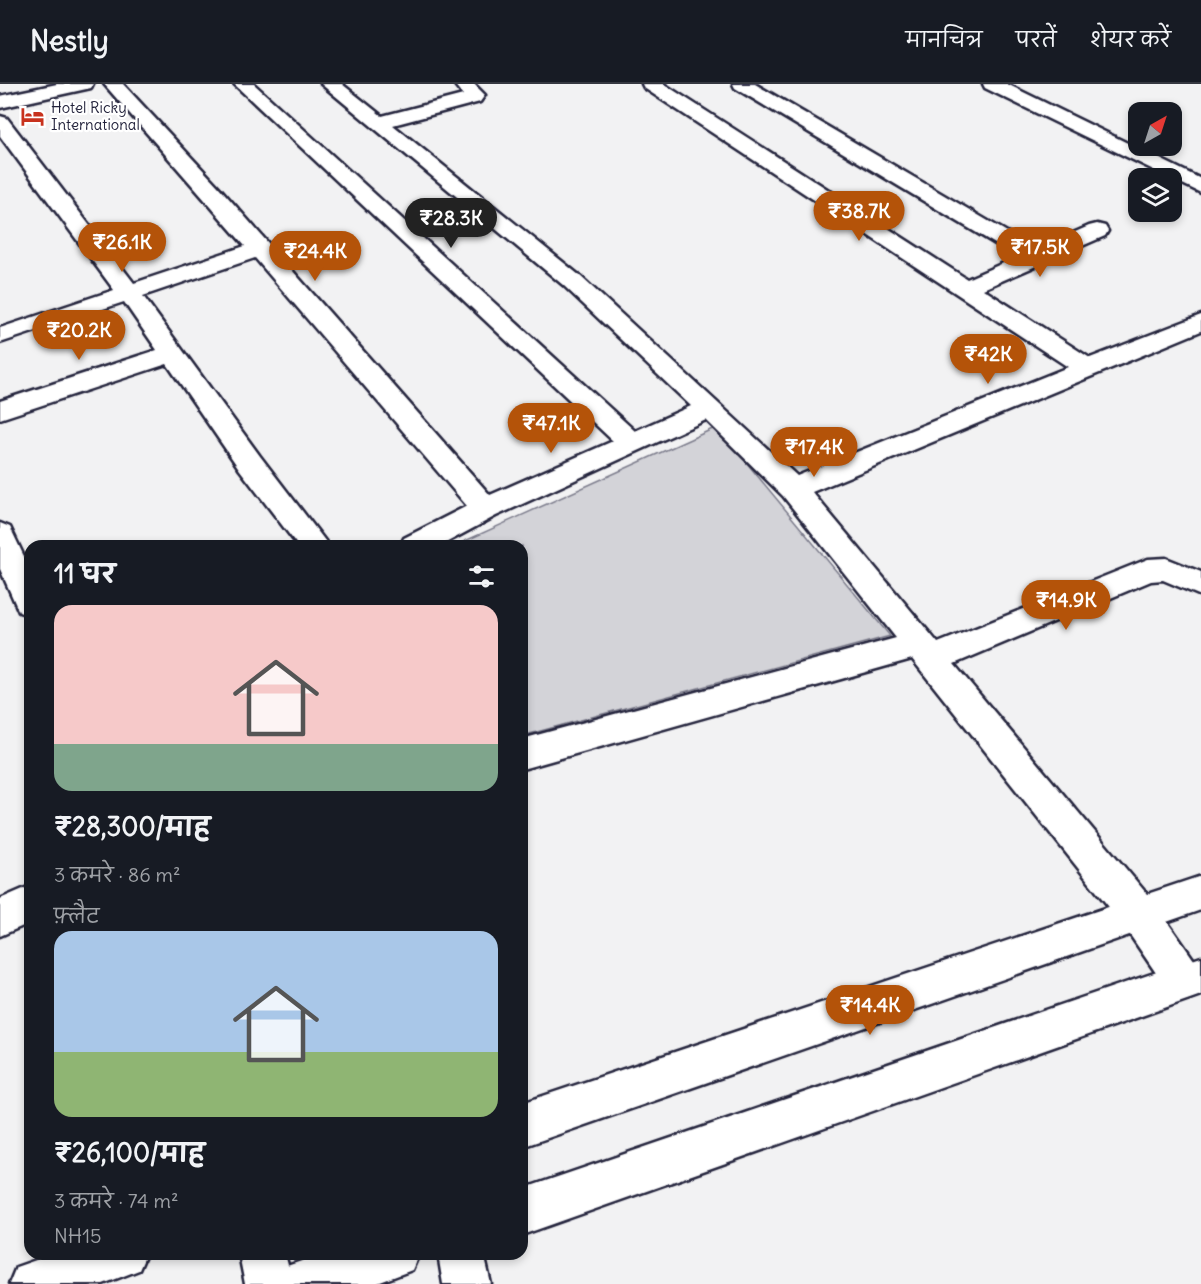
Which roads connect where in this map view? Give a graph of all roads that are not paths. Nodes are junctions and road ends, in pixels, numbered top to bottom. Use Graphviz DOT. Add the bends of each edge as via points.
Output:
graph roads {
  1 [pos="84,84"];
  2 [pos="113,84"];
  3 [pos="243,84"];
  4 [pos="330,84"];
  5 [pos="463,84"];
  6 [pos="651,84"];
  7 [pos="742,84"];
  8 [pos="992,84"];
  9 [pos="0,102"];
  10 [pos="0,122"];
  11 [pos="378,123"];
  12 [pos="1201,187"];
  13 [pos="1098,231"];
  14 [pos="259,249"];
  15 [pos="1035,258"];
  16 [pos="966,288"];
  17 [pos="129,292"];
  18 [pos="1201,322"];
  19 [pos="0,336"];
  20 [pos="172,354"];
  21 [pos="1087,368"];
  22 [pos="709,408"];
  23 [pos="0,410"];
  24 [pos="632,443"];
  25 [pos="793,489"];
  26 [pos="486,509"];
  27 [pos="0,534"];
  28 [pos="309,540"];
  29 [pos="427,540"];
  30 [pos="1201,585"];
  31 [pos="24,590"];
  32 [pos="926,652"];
  33 [pos="528,752"];
  34 [pos="1201,893"];
  35 [pos="24,907"];
  36 [pos="1138,913"];
  37 [pos="0,918"];
  38 [pos="1193,978"];
  39 [pos="528,1123"];
  40 [pos="528,1210"];
  41 [pos="105,1260"];
  42 [pos="263,1260"];
  43 [pos="377,1260"];
  44 [pos="462,1260"];
  45 [pos="33,1284"];
  46 [pos="269,1284"];
  47 [pos="301,1284"];
  48 [pos="467,1284"];
  1 -- 9 [label="street"];
  2 -- 14 [label="street"];
  3 -- 24 [label="street"];
  4 -- 11 [label="street"];
  5 -- 11 [label="street" via="475,95 473,98"];
  6 -- 16 [label="street"];
  7 -- 15 [label="street"];
  8 -- 12 [label="street"];
  10 -- 17 [label="street"];
  11 -- 22 [label="street" via="571,280"];
  13 -- 15 [label="street"];
  14 -- 17 [label="street"];
  14 -- 26 [label="street"];
  15 -- 16 [label="street"];
  16 -- 21 [label="street"];
  17 -- 19 [label="street"];
  17 -- 20 [label="street"];
  18 -- 21 [label="street"];
  20 -- 23 [label="street"];
  20 -- 28 [label="street"];
  21 -- 25 [label="street"];
  22 -- 24 [label="street"];
  22 -- 25 [label="street"];
  24 -- 26 [label="street"];
  25 -- 32 [label="street"];
  26 -- 29 [label="street"];
  27 -- 31 [label="street"];
  30 -- 32 [label="street" via="1166,569 1148,570"];
  32 -- 33 [label="street"];
  32 -- 36 [label="street"];
  34 -- 36 [label="street"];
  35 -- 37 [label="street"];
  36 -- 38 [label="street"];
  36 -- 39 [label="street"];
  38 -- 40 [label="street"];
  41 -- 45 [label="street"];
  42 -- 46 [label="street"];
  43 -- 47 [label="street"];
  44 -- 48 [label="street"];
}
